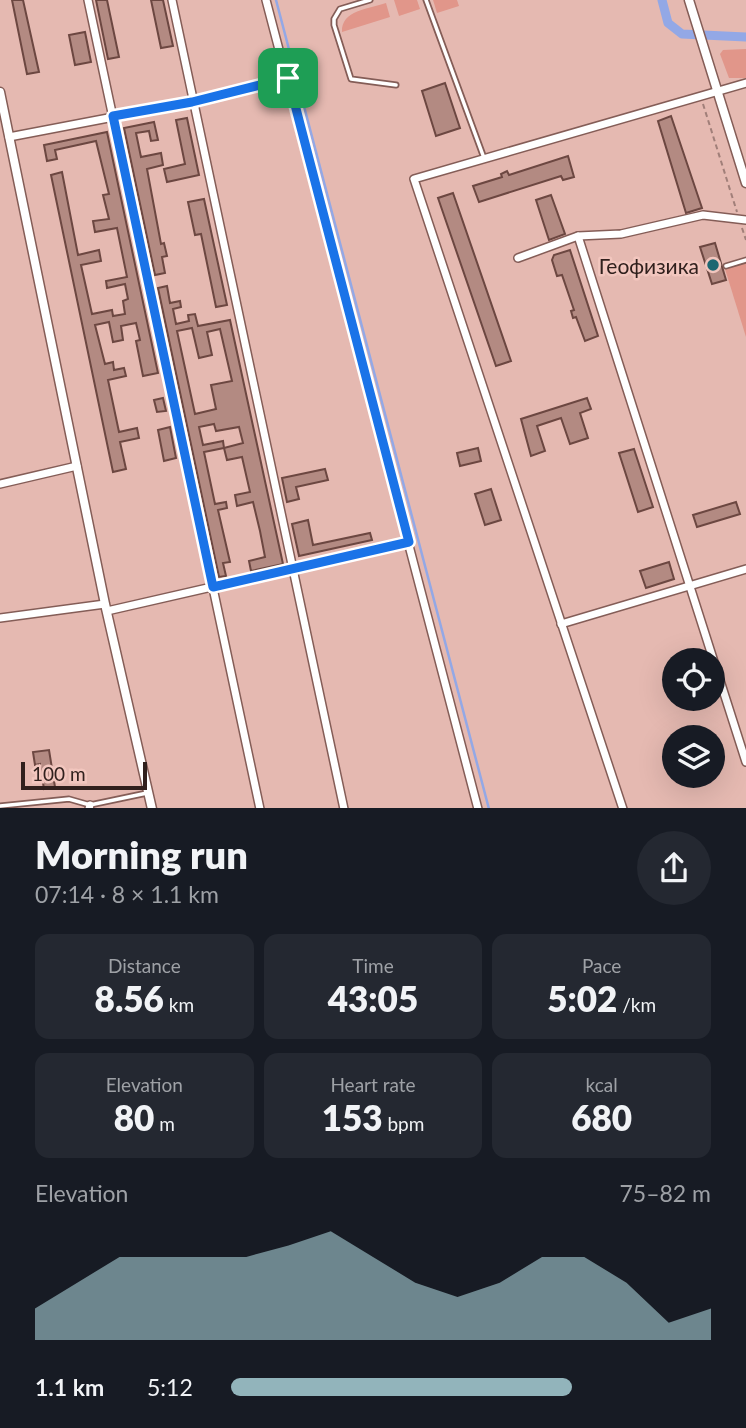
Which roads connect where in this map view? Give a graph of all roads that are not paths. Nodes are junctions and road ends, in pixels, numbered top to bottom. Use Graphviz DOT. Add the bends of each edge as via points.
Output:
graph roads {
  1 [pos="88,0"];
  2 [pos="172,0"];
  3 [pos="266,0"];
  4 [pos="370,0"];
  5 [pos="426,0"];
  6 [pos="689,0"];
  7 [pos="288,78"];
  8 [pos="746,83"];
  9 [pos="396,85"];
  10 [pos="717,89"];
  11 [pos="0,92"];
  12 [pos="192,102"];
  13 [pos="113,116"];
  14 [pos="9,137"];
  15 [pos="746,146"];
  16 [pos="736,150"];
  17 [pos="484,158"];
  18 [pos="746,183"];
  19 [pos="743,220"];
  20 [pos="578,236"];
  21 [pos="518,258"];
  22 [pos="746,260"];
  23 [pos="726,266"];
  24 [pos="77,466"];
  25 [pos="0,484"];
  26 [pos="409,542"];
  27 [pos="292,569"];
  28 [pos="746,569"];
  29 [pos="213,587"];
  30 [pos="688,587"];
  31 [pos="106,608"];
  32 [pos="0,618"];
  33 [pos="561,624"];
  34 [pos="746,762"];
  35 [pos="149,792"];
  36 [pos="0,806"];
  37 [pos="89,807"];
  38 [pos="152,808"];
  39 [pos="260,808"];
  40 [pos="344,808"];
  41 [pos="478,808"];
  42 [pos="623,808"];
  1 -- 13 [label="street"];
  2 -- 12 [label="street"];
  3 -- 7 [label="street"];
  4 -- 9 [label="lane" via="340,9 334,26 351,79"];
  5 -- 17 [label="lane"];
  6 -- 10 [label="street"];
  7 -- 12 [label="street"];
  7 -- 26 [label="street"];
  8 -- 10 [label="street"];
  10 -- 16 [label="street"];
  10 -- 17 [label="street"];
  11 -- 14 [label="street"];
  12 -- 13 [label="street"];
  12 -- 27 [label="street"];
  13 -- 14 [label="street"];
  13 -- 29 [label="street"];
  14 -- 24 [label="street"];
  15 -- 16 [label="lane"];
  16 -- 18 [label="street"];
  17 -- 33 [label="street" via="414,179"];
  19 -- 20 [label="street" via="703,215 621,234"];
  20 -- 21 [label="street"];
  20 -- 30 [label="street"];
  22 -- 23 [label="lane"];
  24 -- 25 [label="street"];
  24 -- 31 [label="street"];
  26 -- 27 [label="street"];
  26 -- 41 [label="street"];
  27 -- 29 [label="street"];
  27 -- 40 [label="street"];
  28 -- 30 [label="street"];
  29 -- 31 [label="street"];
  29 -- 39 [label="street"];
  30 -- 33 [label="street"];
  30 -- 34 [label="street"];
  31 -- 32 [label="street"];
  31 -- 35 [label="street"];
  33 -- 42 [label="street"];
  35 -- 37 [label="lane"];
  35 -- 38 [label="street"];
  36 -- 37 [label="lane" via="69,799"];
}
